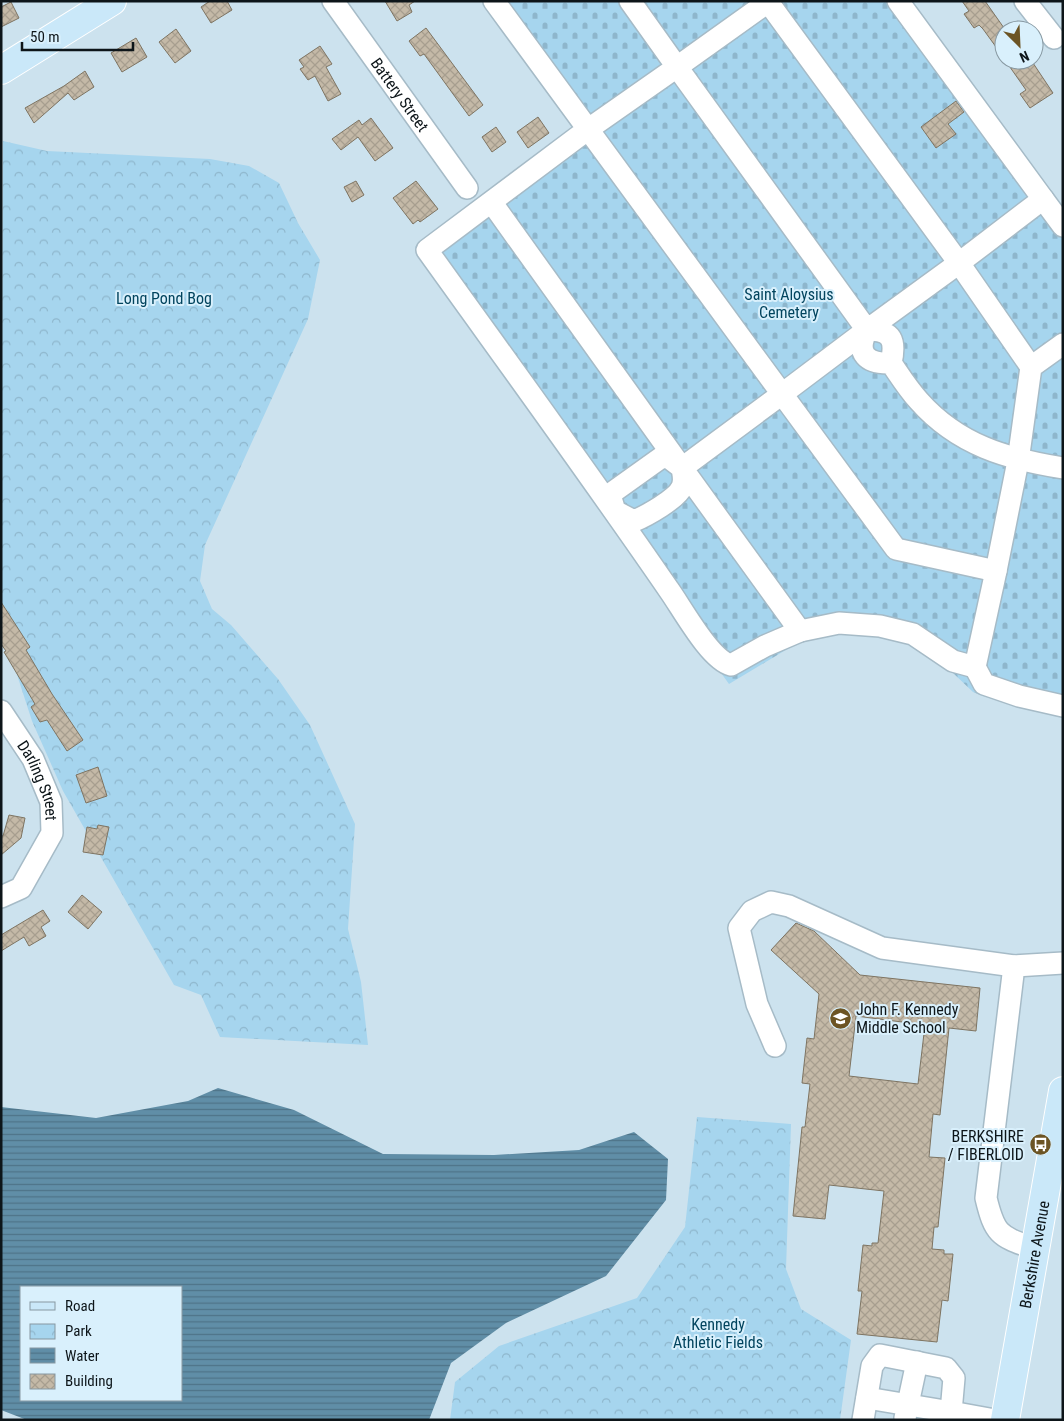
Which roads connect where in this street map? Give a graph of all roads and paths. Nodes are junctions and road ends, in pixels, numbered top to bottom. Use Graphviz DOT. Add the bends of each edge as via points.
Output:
graph roads {
  1 [pos="112,1"];
  2 [pos="333,1"];
  3 [pos="494,1"];
  4 [pos="630,1"];
  5 [pos="898,1"];
  6 [pos="1026,1"];
  7 [pos="769,2"];
  8 [pos="1054,38"];
  9 [pos="677,68"];
  10 [pos="1,70"];
  11 [pos="587,130"];
  12 [pos="468,188"];
  13 [pos="1044,199"];
  14 [pos="492,204"];
  15 [pos="1063,226"];
  16 [pos="959,263"];
  17 [pos="868,330"];
  18 [pos="1063,344"];
  19 [pos="1031,367"];
  20 [pos="782,394"];
  21 [pos="1018,460"];
  22 [pos="682,468"];
  23 [pos="1063,468"];
  24 [pos="615,511"];
  25 [pos="996,571"];
  26 [pos="800,631"];
  27 [pos="975,667"];
  28 [pos="1063,706"];
  29 [pos="1,711"];
  30 [pos="1,897"];
  31 [pos="1063,963"];
  32 [pos="1014,966"];
  33 [pos="775,1046"];
  34 [pos="1063,1091"];
  35 [pos="1035,1250"];
  36 [pos="917,1362"];
  37 [pos="867,1398"];
  38 [pos="906,1412"];
  39 [pos="951,1412"];
  40 [pos="863,1420"];
  41 [pos="995,1420"];
  42 [pos="1005,1420"];
  1 -- 10 [label="main road"];
  2 -- 12 [label="street, Battery Street"];
  3 -- 11 [label="street"];
  4 -- 9 [label="street"];
  5 -- 13 [label="street"];
  6 -- 8 [label="street"];
  7 -- 9 [label="street"];
  7 -- 16 [label="street"];
  9 -- 11 [label="street"];
  9 -- 17 [label="street"];
  11 -- 14 [label="street"];
  11 -- 20 [label="street"];
  13 -- 15 [label="street"];
  13 -- 16 [label="street"];
  14 -- 22 [label="street"];
  14 -- 24 [label="street" via="427,250"];
  16 -- 17 [label="street"];
  16 -- 19 [label="street"];
  17 -- 20 [label="street"];
  17 -- 21 [label="street" via="861,342 868,359 876,364 891,363 919,401 971,442"];
  18 -- 19 [label="street"];
  19 -- 21 [label="street"];
  20 -- 22 [label="street"];
  20 -- 25 [label="street" via="896,549"];
  21 -- 23 [label="street"];
  21 -- 25 [label="street"];
  22 -- 24 [label="street" via="684,480 681,489 642,518 634,521"];
  22 -- 24 [label="street" via="669,458 654,460 613,492 611,498"];
  22 -- 26 [label="street"];
  24 -- 26 [label="street" via="722,663 731,665"];
  25 -- 27 [label="street"];
  26 -- 27 [label="street" via="840,622 880,626 913,634 953,661"];
  27 -- 28 [label="street" via="984,684"];
  29 -- 30 [label="street, Darling Street" via="33,759 51,802 52,833 21,888"];
  31 -- 32 [label="street"];
  32 -- 33 [label="street" via="882,948 789,906 771,902 752,911 740,928 757,1004"];
  32 -- 35 [label="street" via="986,1198 992,1222 1003,1238"];
  34 -- 35 [label="main road, Berkshire Avenue"];
  35 -- 42 [label="main road, Berkshire Avenue"];
  36 -- 37 [label="street" via="880,1355 872,1366"];
  36 -- 38 [label="street"];
  36 -- 39 [label="street" via="946,1368 954,1378"];
  37 -- 38 [label="street"];
  37 -- 40 [label="street"];
  38 -- 39 [label="street"];
  39 -- 41 [label="street"];
}
